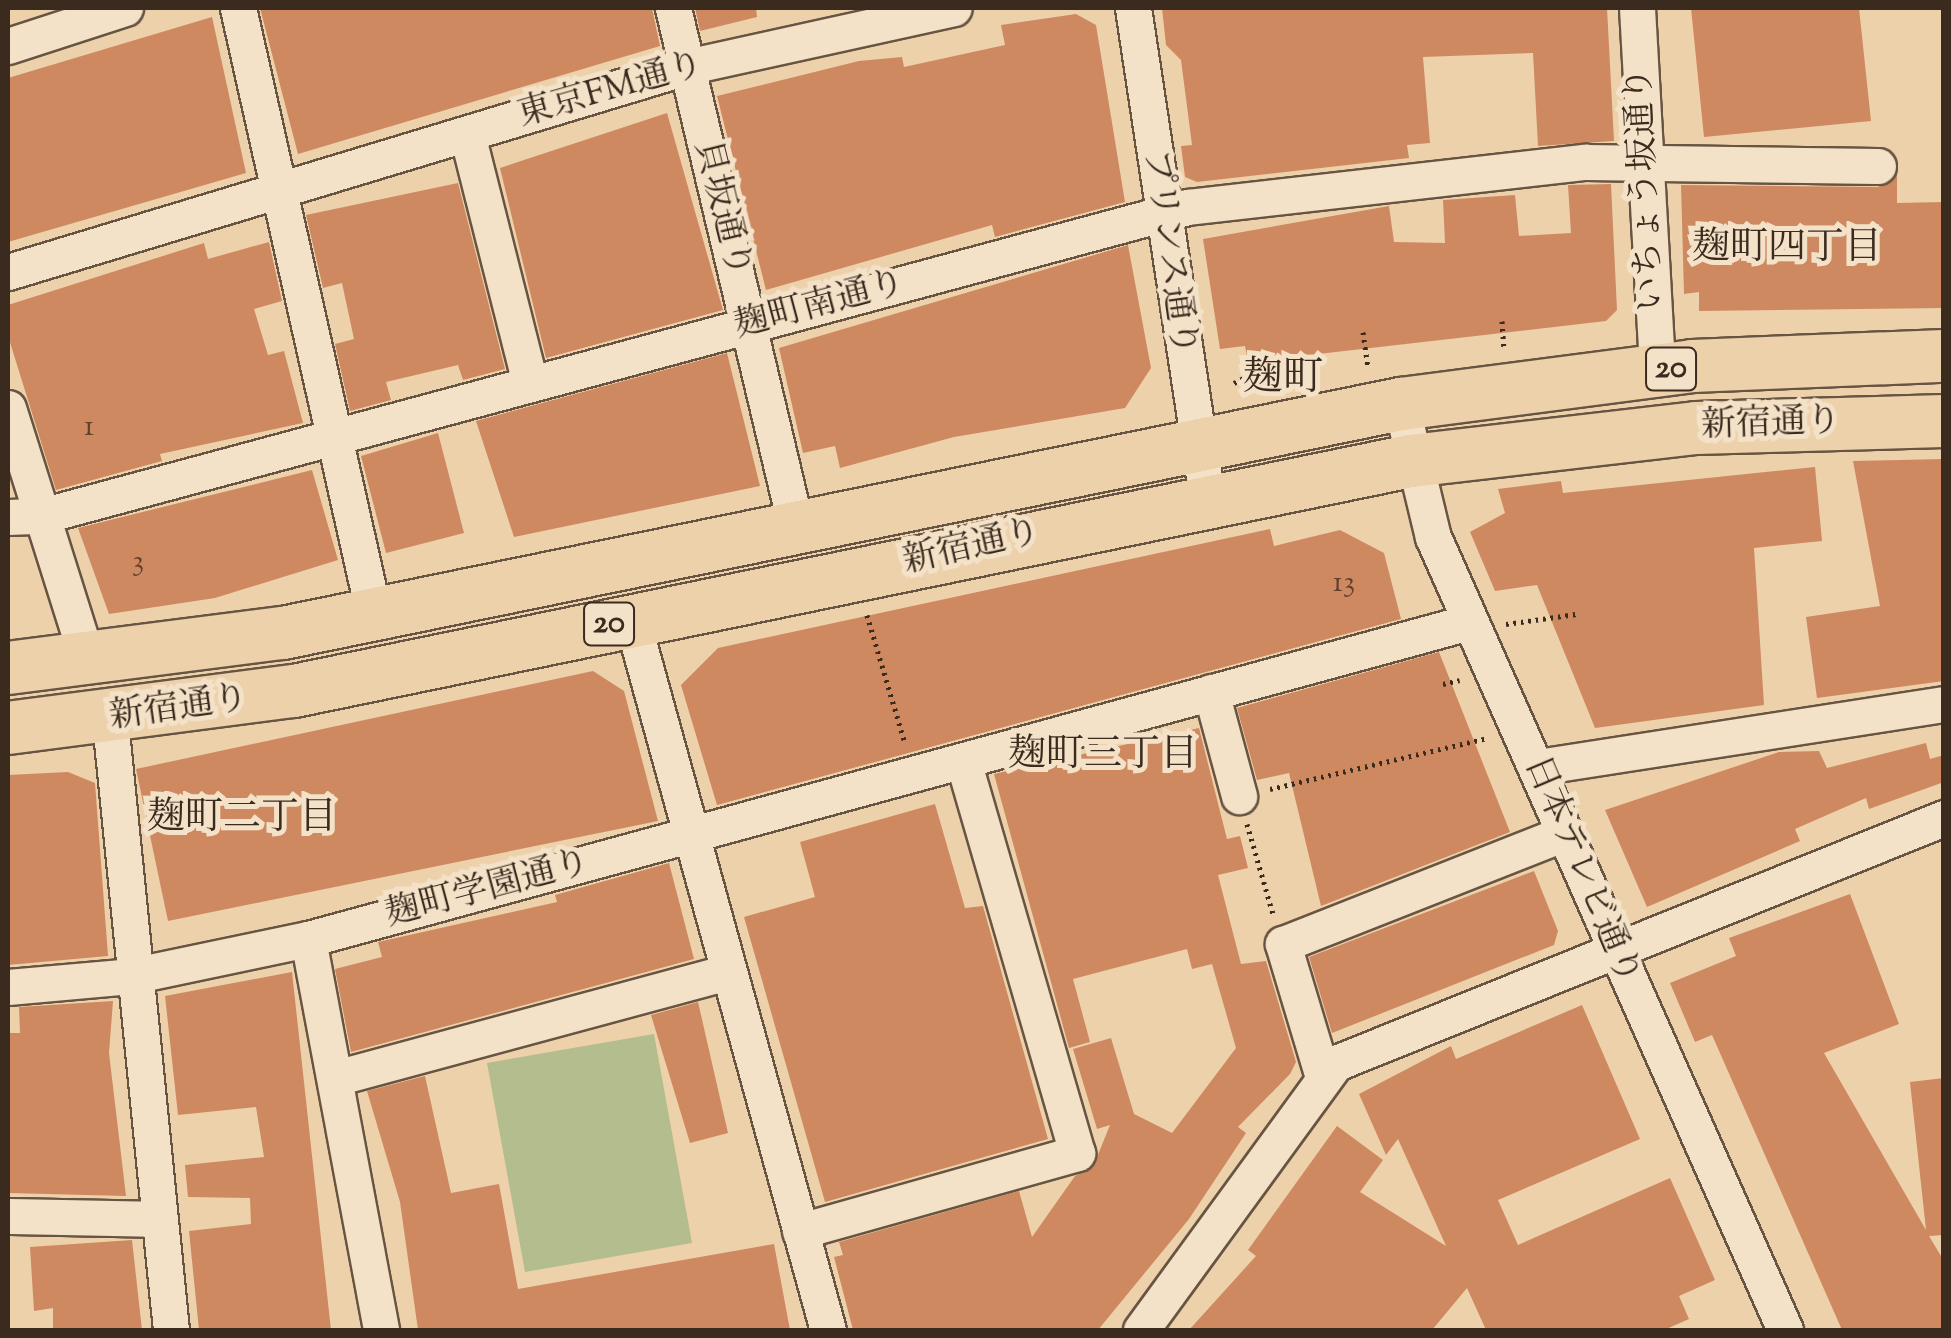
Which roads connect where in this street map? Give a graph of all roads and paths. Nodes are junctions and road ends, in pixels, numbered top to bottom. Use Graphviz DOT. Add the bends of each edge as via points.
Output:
graph roads {
  1 [pos="125,8"];
  2 [pos="238,8"];
  3 [pos="673,8"];
  4 [pos="954,8"];
  5 [pos="1133,8"];
  6 [pos="1636,8"];
  7 [pos="8,46"];
  8 [pos="686,67"];
  9 [pos="467,134"];
  10 [pos="1646,159"];
  11 [pos="1878,166"];
  12 [pos="274,194"];
  13 [pos="1162,214"];
  14 [pos="8,272"];
  15 [pos="1502,321"];
  16 [pos="749,324"];
  17 [pos="1363,332"];
  18 [pos="1505,355"];
  19 [pos="1944,356"];
  20 [pos="1657,370"];
  21 [pos="1250,375"];
  22 [pos="1234,383"];
  23 [pos="530,384"];
  24 [pos="1385,388"];
  25 [pos="8,408"];
  26 [pos="1944,422"];
  27 [pos="329,440"];
  28 [pos="1197,442"];
  29 [pos="1411,461"];
  30 [pos="1206,497"];
  31 [pos="24,517"];
  32 [pos="796,527"];
  33 [pos="865,607"];
  34 [pos="1576,614"];
  35 [pos="374,615"];
  36 [pos="632,620"];
  37 [pos="1470,622"];
  38 [pos="1506,624"];
  39 [pos="88,661"];
  40 [pos="8,668"];
  41 [pos="1460,680"];
  42 [pos="1443,684"];
  43 [pos="1211,692"];
  44 [pos="1944,704"];
  45 [pos="110,721"];
  46 [pos="8,728"];
  47 [pos="1520,730"];
  48 [pos="963,762"];
  49 [pos="1536,767"];
  50 [pos="914,775"];
  51 [pos="1238,796"];
  52 [pos="1944,818"];
  53 [pos="1565,833"];
  54 [pos="690,836"];
  55 [pos="308,939"];
  56 [pos="1282,944"];
  57 [pos="1614,948"];
  58 [pos="728,972"];
  59 [pos="132,976"];
  60 [pos="8,987"];
  61 [pos="1322,1074"];
  62 [pos="335,1078"];
  63 [pos="8,1216"];
  64 [pos="159,1220"];
  65 [pos="800,1230"];
  66 [pos="171,1330"];
  67 [pos="380,1330"];
  68 [pos="828,1330"];
  69 [pos="1141,1330"];
  70 [pos="1786,1330"];
  1 -- 7 [label="street"];
  2 -- 12 [label="street"];
  3 -- 8 [label="street, 貝坂通り"];
  4 -- 8 [label="street, 東京FM通り"];
  5 -- 13 [label="street, プリンス通り"];
  6 -- 10 [label="street, いちょう坂通り"];
  8 -- 9 [label="street, 東京FM通り"];
  8 -- 16 [label="street, 貝坂通り"];
  9 -- 12 [label="street, 東京FM通り"];
  9 -- 23 [label="street"];
  10 -- 11 [label="street, 麹町南通り"];
  10 -- 13 [label="street, 麹町南通り" via="1440,172"];
  10 -- 20 [label="street, いちょう坂通り"];
  12 -- 14 [label="street, 東京FM通り"];
  12 -- 27 [label="street"];
  13 -- 16 [label="street, 麹町南通り"];
  13 -- 28 [label="street, プリンス通り"];
  15 -- 18 [label="path"];
  16 -- 23 [label="street, 麹町南通り"];
  16 -- 32 [label="street, 貝坂通り"];
  17 -- 24 [label="path"];
  19 -- 20 [label="highway, 新宿通り / 20"];
  20 -- 24 [label="highway, 新宿通り / 20"];
  21 -- 22 [label="path"];
  23 -- 27 [label="street, 麹町南通り"];
  24 -- 28 [label="highway, 新宿通り / 20"];
  24 -- 29 [label="street, 日本テレビ通り"];
  25 -- 31 [label="street"];
  26 -- 29 [label="highway, 新宿通り / 20" via="1696,428"];
  27 -- 31 [label="street, 麹町南通り"];
  27 -- 35 [label="street"];
  28 -- 30 [label="street, プリンス通り"];
  28 -- 32 [label="highway, 新宿通り / 20"];
  29 -- 30 [label="highway, 新宿通り / 20"];
  29 -- 37 [label="street, 日本テレビ通り"];
  30 -- 36 [label="highway, 新宿通り / 20"];
  31 -- 39 [label="street"];
  32 -- 35 [label="highway, 新宿通り / 20"];
  33 -- 50 [label="path"];
  34 -- 38 [label="path"];
  35 -- 39 [label="highway, 新宿通り / 20"];
  36 -- 45 [label="highway, 新宿通り / 20"];
  36 -- 54 [label="street"];
  37 -- 43 [label="street, 麹町学園通り"];
  37 -- 47 [label="street, 日本テレビ通り"];
  39 -- 40 [label="highway, 新宿通り / 20"];
  41 -- 42 [label="path"];
  43 -- 48 [label="street, 麹町学園通り"];
  43 -- 51 [label="street"];
  44 -- 49 [label="street"];
  45 -- 46 [label="highway, 新宿通り / 20"];
  45 -- 59 [label="street"];
  47 -- 49 [label="street, 日本テレビ通り"];
  47 -- 51 [label="path"];
  48 -- 50 [label="street, 麹町学園通り"];
  48 -- 65 [label="street" via="1078,1154"];
  49 -- 53 [label="street, 日本テレビ通り"];
  50 -- 54 [label="street, 麹町学園通り"];
  51 -- 56 [label="path"];
  52 -- 57 [label="street"];
  53 -- 56 [label="street"];
  53 -- 57 [label="street, 日本テレビ通り"];
  54 -- 55 [label="street, 麹町学園通り"];
  54 -- 58 [label="street"];
  55 -- 59 [label="street, 麹町学園通り"];
  55 -- 62 [label="street"];
  56 -- 61 [label="street"];
  57 -- 61 [label="street"];
  57 -- 70 [label="street, 日本テレビ通り"];
  58 -- 62 [label="street"];
  58 -- 65 [label="street"];
  59 -- 60 [label="street, 麹町学園通り"];
  59 -- 64 [label="street"];
  61 -- 69 [label="street"];
  62 -- 67 [label="street"];
  63 -- 64 [label="street"];
  64 -- 66 [label="street"];
  65 -- 68 [label="street"];
}
